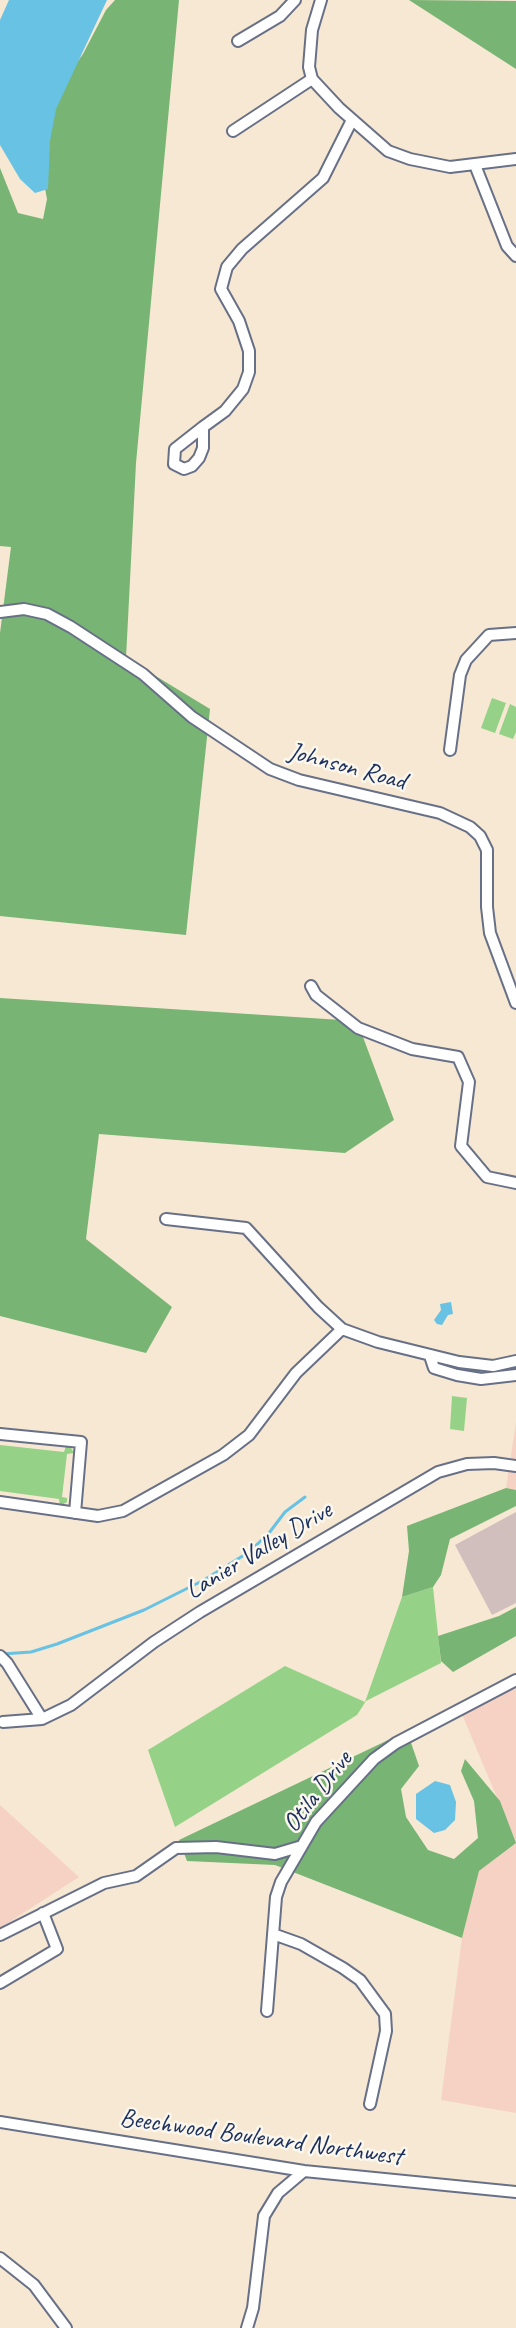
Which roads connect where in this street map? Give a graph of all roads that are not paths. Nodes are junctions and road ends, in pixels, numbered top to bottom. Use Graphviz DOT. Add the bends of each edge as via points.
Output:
graph roads {
  1 [pos="295,0"];
  2 [pos="321,0"];
  3 [pos="238,41"];
  4 [pos="312,79"];
  5 [pos="352,120"];
  6 [pos="233,131"];
  7 [pos="516,159"];
  8 [pos="475,165"];
  9 [pos="516,256"];
  10 [pos="203,427"];
  11 [pos="0,612"];
  12 [pos="516,633"];
  13 [pos="450,750"];
  14 [pos="311,986"];
  15 [pos="516,1003"];
  16 [pos="516,1183"];
  17 [pos="166,1219"];
  18 [pos="342,1329"];
  19 [pos="516,1362"];
  20 [pos="498,1365"];
  21 [pos="458,1369"];
  22 [pos="516,1375"];
  23 [pos="501,1377"];
  24 [pos="0,1434"];
  25 [pos="516,1466"];
  26 [pos="0,1502"];
  27 [pos="75,1513"];
  28 [pos="0,1656"];
  29 [pos="516,1680"];
  30 [pos="42,1719"];
  31 [pos="1,1721"];
  32 [pos="302,1846"];
  33 [pos="43,1913"];
  34 [pos="273,1934"];
  35 [pos="0,1935"];
  36 [pos="0,1983"];
  37 [pos="267,2011"];
  38 [pos="370,2104"];
  39 [pos="0,2122"];
  40 [pos="304,2171"];
  41 [pos="516,2192"];
  42 [pos="0,2258"];
  43 [pos="66,2328"];
  44 [pos="247,2328"];
  1 -- 3 [label="street" via="279,16"];
  2 -- 4 [label="street" via="312,30"];
  4 -- 5 [label="street"];
  4 -- 6 [label="street"];
  5 -- 8 [label="street" via="388,151 450,167"];
  5 -- 10 [label="street" via="322,178 242,249 228,267 221,289 249,351 249,372 243,389 225,411"];
  7 -- 8 [label="street"];
  8 -- 9 [label="street" via="507,246"];
  11 -- 15 [label="street, Johnson Road" via="24,609 47,614 71,627 270,769 317,785 440,813 470,827 487,850 490,933"];
  12 -- 13 [label="street" via="489,635 466,660 460,675"];
  14 -- 16 [label="street" via="316,995 358,1028 412,1049 458,1057 469,1082 461,1146 487,1177"];
  17 -- 18 [label="street" via="246,1228"];
  18 -- 21 [label="street" via="430,1356 434,1368"];
  18 -- 27 [label="street" via="296,1373 249,1435 223,1455 123,1511 98,1516"];
  19 -- 20 [label="street"];
  20 -- 21 [label="street"];
  20 -- 23 [label="street"];
  21 -- 23 [label="street"];
  22 -- 23 [label="street"];
  24 -- 27 [label="street" via="81,1442"];
  25 -- 30 [label="street, Lanier Valley Drive" via="494,1462 468,1464 438,1472 200,1612 154,1642 88,1695"];
  26 -- 27 [label="street"];
  28 -- 30 [label="street"];
  29 -- 32 [label="street, Otila Drive" via="374,1758 316,1822"];
  30 -- 31 [label="street"];
  32 -- 33 [label="street" via="275,1854 216,1847 176,1848 136,1876 104,1883"];
  32 -- 34 [label="street, Otila Drive" via="276,1897"];
  33 -- 35 [label="street"];
  33 -- 36 [label="street" via="57,1949"];
  34 -- 37 [label="street, Otila Drive"];
  34 -- 38 [label="street" via="301,1944 360,1980 384,2014 386,2031"];
  39 -- 40 [label="street, Beechwood Boulevard Northwest"];
  40 -- 41 [label="street, Beechwood Boulevard Northwest"];
  40 -- 44 [label="street" via="278,2193 264,2216"];
  42 -- 43 [label="street" via="34,2285"];
}
